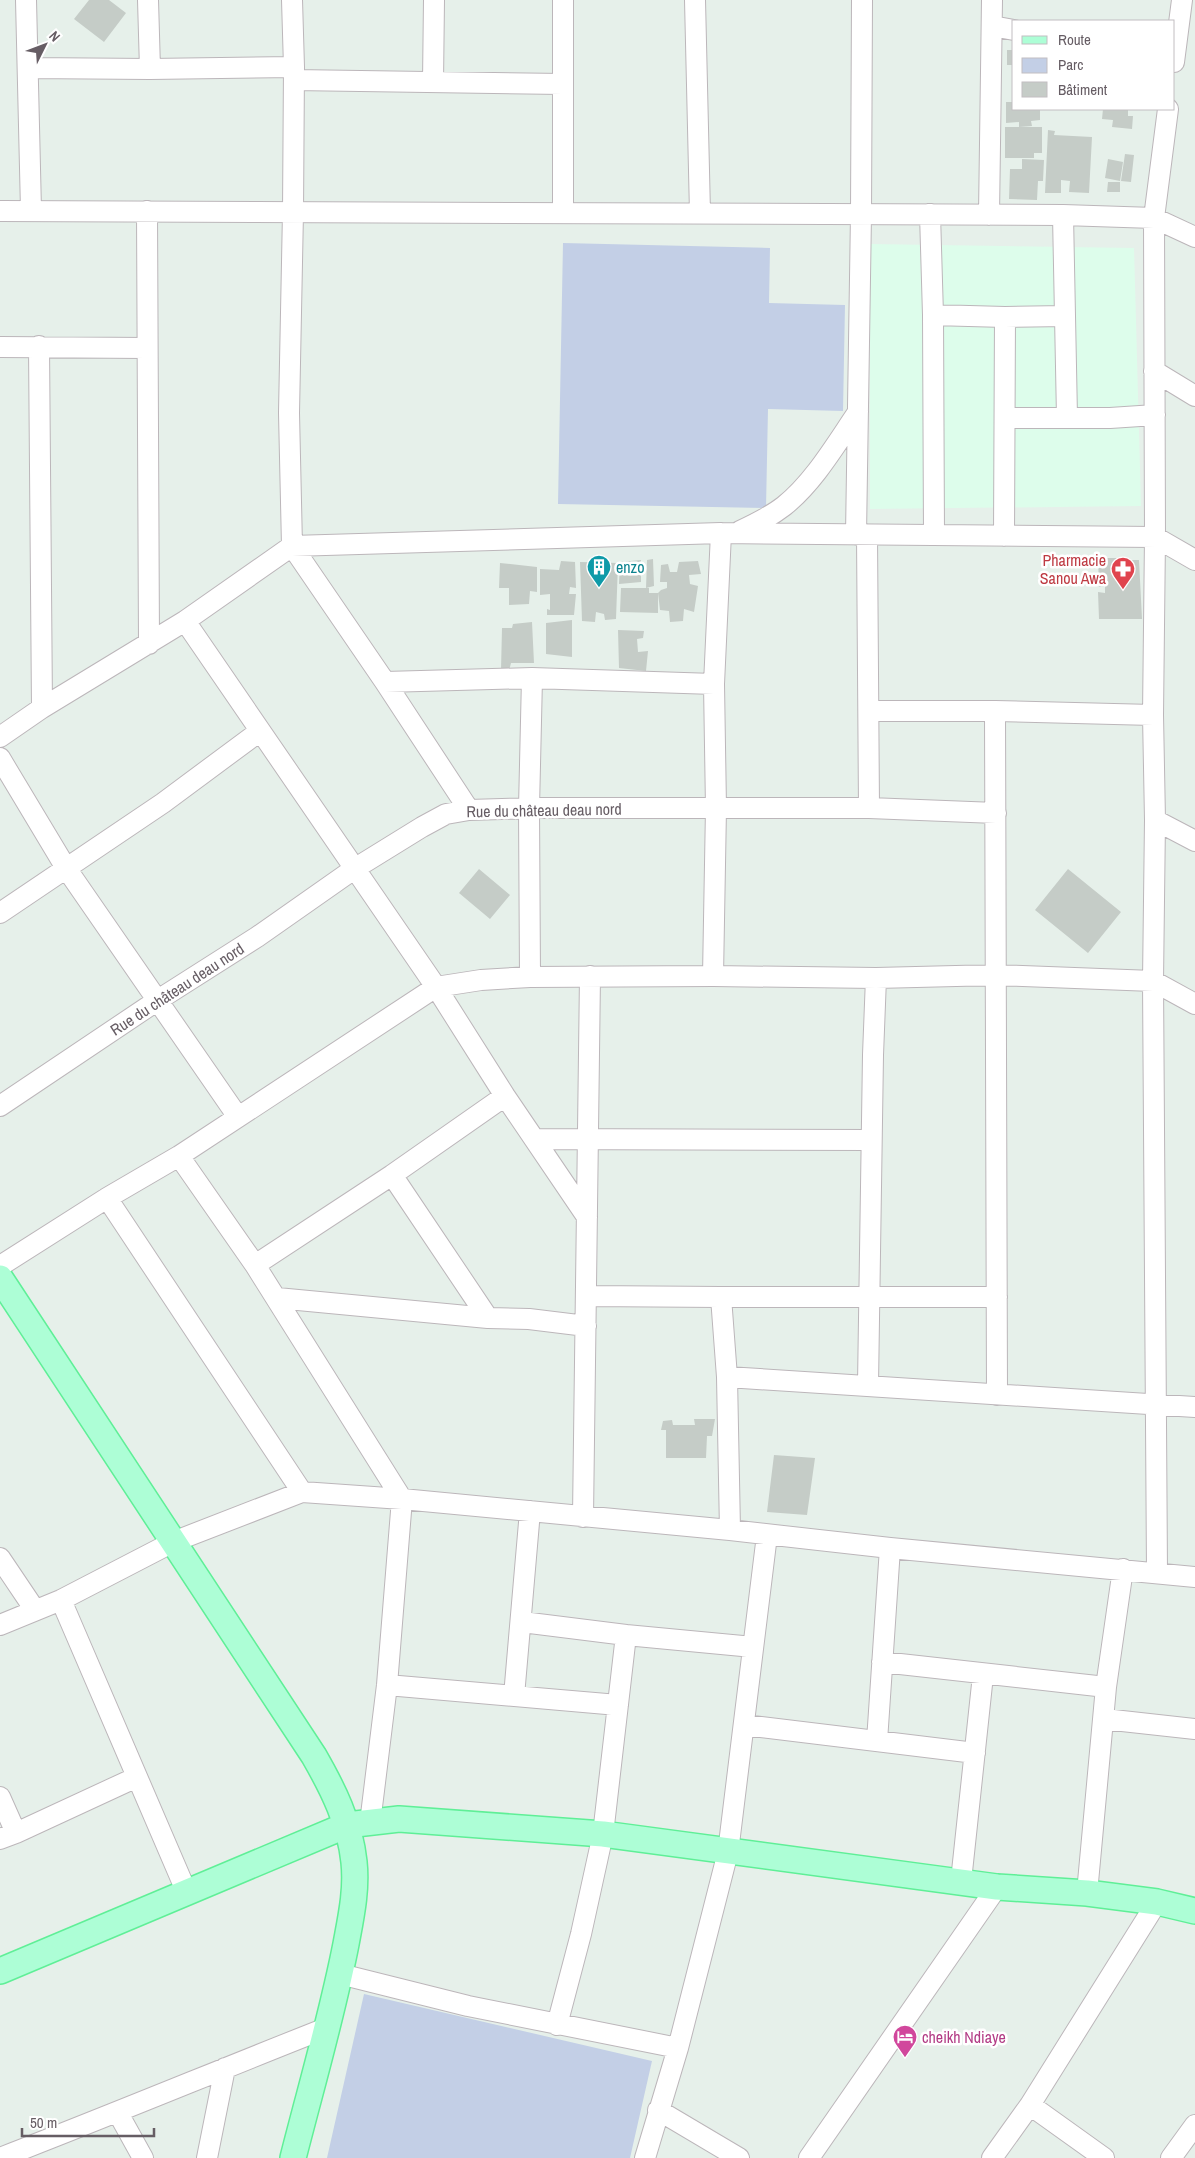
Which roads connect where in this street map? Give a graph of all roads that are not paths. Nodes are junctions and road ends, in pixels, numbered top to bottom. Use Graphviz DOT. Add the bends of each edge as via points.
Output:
graph roads {
  1 [pos="26,0"];
  2 [pos="148,0"];
  3 [pos="292,0"];
  4 [pos="434,0"];
  5 [pos="563,0"];
  6 [pos="695,0"];
  7 [pos="862,0"];
  8 [pos="992,0"];
  9 [pos="1182,0"];
  10 [pos="992,26"];
  11 [pos="1012,30"];
  12 [pos="1175,51"];
  13 [pos="28,68"];
  14 [pos="150,69"];
  15 [pos="294,73"];
  16 [pos="433,82"];
  17 [pos="563,84"];
  18 [pos="1168,110"];
  19 [pos="31,210"];
  20 [pos="0,211"];
  21 [pos="147,211"];
  22 [pos="293,212"];
  23 [pos="562,213"];
  24 [pos="700,213"];
  25 [pos="861,214"];
  26 [pos="930,214"];
  27 [pos="989,215"];
  28 [pos="1063,215"];
  29 [pos="1154,218"];
  30 [pos="1195,237"];
  31 [pos="933,315"];
  32 [pos="1065,316"];
  33 [pos="1005,317"];
  34 [pos="39,346"];
  35 [pos="0,347"];
  36 [pos="147,348"];
  37 [pos="1154,371"];
  38 [pos="1195,396"];
  39 [pos="858,412"];
  40 [pos="1154,415"];
  41 [pos="1067,417"];
  42 [pos="1004,418"];
  43 [pos="728,533"];
  44 [pos="862,535"];
  45 [pos="934,535"];
  46 [pos="1004,536"];
  47 [pos="1154,537"];
  48 [pos="292,546"];
  49 [pos="1195,560"];
  50 [pos="185,621"];
  51 [pos="149,644"];
  52 [pos="532,678"];
  53 [pos="385,682"];
  54 [pos="714,684"];
  55 [pos="42,708"];
  56 [pos="869,710"];
  57 [pos="995,711"];
  58 [pos="1152,715"];
  59 [pos="260,731"];
  60 [pos="0,737"];
  61 [pos="0,758"];
  62 [pos="529,808"];
  63 [pos="716,808"];
  64 [pos="869,808"];
  65 [pos="469,810"];
  66 [pos="996,813"];
  67 [pos="1155,820"];
  68 [pos="1195,842"];
  69 [pos="66,868"];
  70 [pos="354,869"];
  71 [pos="0,913"];
  72 [pos="996,975"];
  73 [pos="590,976"];
  74 [pos="712,976"];
  75 [pos="530,977"];
  76 [pos="876,978"];
  77 [pos="1153,981"];
  78 [pos="436,986"];
  79 [pos="158,1000"];
  80 [pos="1195,1004"];
  81 [pos="506,1096"];
  82 [pos="0,1106"];
  83 [pos="238,1117"];
  84 [pos="536,1139"];
  85 [pos="587,1140"];
  86 [pos="871,1140"];
  87 [pos="179,1156"];
  88 [pos="392,1175"];
  89 [pos="107,1198"];
  90 [pos="587,1217"];
  91 [pos="255,1265"];
  92 [pos="0,1266"];
  93 [pos="0,1278"];
  94 [pos="587,1296"];
  95 [pos="721,1297"];
  96 [pos="869,1297"];
  97 [pos="997,1297"];
  98 [pos="276,1298"];
  99 [pos="488,1318"];
  100 [pos="586,1326"];
  101 [pos="727,1376"];
  102 [pos="868,1385"];
  103 [pos="997,1395"];
  104 [pos="1156,1404"];
  105 [pos="1195,1407"];
  106 [pos="302,1492"];
  107 [pos="402,1499"];
  108 [pos="530,1511"];
  109 [pos="583,1517"];
  110 [pos="730,1530"];
  111 [pos="767,1535"];
  112 [pos="173,1542"];
  113 [pos="890,1548"];
  114 [pos="0,1558"];
  115 [pos="1123,1569"];
  116 [pos="1157,1572"];
  117 [pos="1195,1577"];
  118 [pos="61,1600"];
  119 [pos="35,1610"];
  120 [pos="522,1622"];
  121 [pos="0,1625"];
  122 [pos="626,1635"];
  123 [pos="753,1647"];
  124 [pos="882,1662"];
  125 [pos="984,1674"];
  126 [pos="387,1685"];
  127 [pos="1106,1687"];
  128 [pos="514,1696"];
  129 [pos="618,1705"];
  130 [pos="1104,1719"];
  131 [pos="744,1725"];
  132 [pos="1195,1730"];
  133 [pos="877,1742"];
  134 [pos="975,1754"];
  135 [pos="137,1777"];
  136 [pos="0,1797"];
  137 [pos="358,1824"];
  138 [pos="603,1834"];
  139 [pos="8,1836"];
  140 [pos="728,1852"];
  141 [pos="961,1881"];
  142 [pos="997,1887"];
  143 [pos="187,1893"];
  144 [pos="1087,1893"];
  145 [pos="1157,1902"];
  146 [pos="1195,1911"];
  147 [pos="0,1971"];
  148 [pos="340,1974"];
  149 [pos="557,2025"];
  150 [pos="326,2028"];
  151 [pos="678,2048"];
  152 [pos="225,2068"];
  153 [pos="1030,2105"];
  154 [pos="658,2110"];
  155 [pos="118,2113"];
  156 [pos="1195,2125"];
  157 [pos="0,2158"];
  158 [pos="143,2158"];
  159 [pos="206,2158"];
  160 [pos="293,2158"];
  161 [pos="645,2158"];
  162 [pos="739,2158"];
  163 [pos="808,2158"];
  164 [pos="992,2158"];
  165 [pos="1104,2158"];
  166 [pos="1171,2158"];
  1 -- 13 [label="street"];
  2 -- 14 [label="street"];
  3 -- 15 [label="street"];
  4 -- 16 [label="street"];
  5 -- 17 [label="street"];
  6 -- 24 [label="street"];
  7 -- 25 [label="street"];
  8 -- 10 [label="street"];
  9 -- 12 [label="street"];
  10 -- 11 [label="street"];
  10 -- 27 [label="street"];
  13 -- 14 [label="street"];
  13 -- 19 [label="street"];
  14 -- 15 [label="street"];
  15 -- 16 [label="street"];
  15 -- 22 [label="street"];
  16 -- 17 [label="street"];
  17 -- 23 [label="street"];
  18 -- 29 [label="street"];
  19 -- 20 [label="street"];
  19 -- 21 [label="street"];
  21 -- 22 [label="street"];
  21 -- 36 [label="street"];
  22 -- 23 [label="street"];
  22 -- 48 [label="street" via="289,413"];
  23 -- 24 [label="street"];
  24 -- 25 [label="street"];
  25 -- 26 [label="street"];
  25 -- 39 [label="street"];
  26 -- 27 [label="street"];
  26 -- 31 [label="street"];
  27 -- 28 [label="street"];
  28 -- 29 [label="street"];
  28 -- 32 [label="street"];
  29 -- 30 [label="street"];
  29 -- 37 [label="street"];
  31 -- 33 [label="street"];
  31 -- 45 [label="street"];
  32 -- 33 [label="street"];
  32 -- 41 [label="street"];
  33 -- 42 [label="street"];
  34 -- 35 [label="street"];
  34 -- 36 [label="street"];
  34 -- 55 [label="street"];
  36 -- 51 [label="street"];
  37 -- 38 [label="street"];
  37 -- 40 [label="street"];
  39 -- 43 [label="street" via="817,470 784,505 762,521"];
  39 -- 44 [label="street"];
  40 -- 41 [label="street"];
  40 -- 47 [label="street"];
  41 -- 42 [label="street"];
  42 -- 46 [label="street"];
  43 -- 44 [label="street"];
  43 -- 48 [label="street"];
  43 -- 54 [label="street"];
  44 -- 45 [label="street"];
  44 -- 56 [label="street"];
  45 -- 46 [label="street"];
  46 -- 47 [label="street"];
  47 -- 49 [label="street"];
  47 -- 58 [label="street"];
  48 -- 50 [label="street"];
  48 -- 53 [label="street"];
  50 -- 51 [label="street"];
  50 -- 59 [label="street"];
  51 -- 55 [label="street"];
  52 -- 53 [label="street"];
  52 -- 54 [label="street"];
  52 -- 62 [label="street"];
  53 -- 65 [label="street"];
  54 -- 63 [label="street"];
  55 -- 60 [label="street"];
  56 -- 57 [label="street"];
  56 -- 64 [label="street"];
  57 -- 58 [label="street"];
  57 -- 66 [label="street"];
  58 -- 67 [label="street"];
  59 -- 69 [label="street" via="163,803"];
  59 -- 70 [label="street"];
  61 -- 69 [label="street"];
  62 -- 63 [label="street, Rue du château deau nord"];
  62 -- 65 [label="street, Rue du château deau nord"];
  62 -- 75 [label="street"];
  63 -- 64 [label="street, Rue du château deau nord"];
  63 -- 74 [label="street"];
  64 -- 66 [label="street, Rue du château deau nord"];
  65 -- 70 [label="street, Rue du château deau nord" via="446,814"];
  66 -- 72 [label="street"];
  67 -- 68 [label="street"];
  67 -- 77 [label="street"];
  69 -- 71 [label="street"];
  69 -- 79 [label="street"];
  70 -- 78 [label="street"];
  70 -- 79 [label="street, Rue du château deau nord" via="258,937"];
  72 -- 76 [label="street"];
  72 -- 77 [label="street"];
  72 -- 97 [label="street"];
  73 -- 74 [label="street"];
  73 -- 75 [label="street"];
  73 -- 85 [label="street"];
  74 -- 76 [label="street"];
  75 -- 78 [label="street"];
  76 -- 86 [label="street"];
  77 -- 80 [label="street"];
  77 -- 104 [label="street"];
  78 -- 81 [label="street"];
  78 -- 83 [label="street"];
  79 -- 82 [label="street, Rue du château deau nord"];
  79 -- 83 [label="street"];
  81 -- 84 [label="street"];
  81 -- 88 [label="street"];
  83 -- 87 [label="street"];
  84 -- 85 [label="street"];
  84 -- 90 [label="street"];
  85 -- 86 [label="street"];
  85 -- 90 [label="street"];
  86 -- 96 [label="street"];
  87 -- 89 [label="street"];
  87 -- 91 [label="street"];
  88 -- 91 [label="street"];
  88 -- 99 [label="street"];
  89 -- 92 [label="street"];
  89 -- 106 [label="street"];
  90 -- 94 [label="street"];
  91 -- 98 [label="street"];
  93 -- 112 [label="main road"];
  94 -- 95 [label="street"];
  94 -- 100 [label="street"];
  95 -- 96 [label="street"];
  95 -- 101 [label="street"];
  96 -- 97 [label="street"];
  96 -- 102 [label="street"];
  97 -- 103 [label="street"];
  98 -- 99 [label="street"];
  98 -- 107 [label="street"];
  99 -- 100 [label="street"];
  100 -- 109 [label="street"];
  101 -- 102 [label="street"];
  101 -- 110 [label="street"];
  102 -- 103 [label="street"];
  103 -- 104 [label="street"];
  104 -- 105 [label="street"];
  104 -- 116 [label="street"];
  106 -- 107 [label="street"];
  106 -- 112 [label="street"];
  107 -- 108 [label="street"];
  107 -- 126 [label="street"];
  108 -- 109 [label="street"];
  108 -- 120 [label="street"];
  109 -- 110 [label="street"];
  110 -- 111 [label="street"];
  111 -- 113 [label="street"];
  111 -- 123 [label="street"];
  112 -- 118 [label="street"];
  112 -- 137 [label="main road"];
  113 -- 115 [label="street"];
  113 -- 124 [label="street"];
  114 -- 119 [label="street"];
  115 -- 116 [label="street"];
  115 -- 127 [label="street"];
  116 -- 117 [label="street"];
  118 -- 119 [label="street"];
  118 -- 135 [label="street"];
  119 -- 121 [label="street"];
  120 -- 122 [label="street"];
  120 -- 128 [label="street"];
  122 -- 123 [label="street"];
  122 -- 129 [label="street"];
  123 -- 131 [label="street"];
  124 -- 125 [label="street"];
  124 -- 133 [label="street"];
  125 -- 127 [label="street"];
  125 -- 134 [label="street"];
  126 -- 128 [label="street"];
  126 -- 137 [label="street"];
  127 -- 130 [label="street"];
  128 -- 129 [label="street"];
  129 -- 138 [label="street"];
  130 -- 132 [label="street"];
  130 -- 144 [label="street"];
  131 -- 133 [label="street"];
  131 -- 140 [label="street"];
  133 -- 134 [label="street"];
  134 -- 141 [label="street"];
  135 -- 139 [label="street"];
  135 -- 143 [label="street"];
  136 -- 139 [label="street"];
  137 -- 138 [label="main road" via="399,1819"];
  137 -- 143 [label="main road"];
  137 -- 148 [label="main road" via="354,1897"];
  138 -- 140 [label="main road"];
  138 -- 149 [label="street"];
  140 -- 141 [label="main road"];
  140 -- 151 [label="street"];
  141 -- 142 [label="main road"];
  142 -- 144 [label="main road"];
  142 -- 163 [label="street"];
  143 -- 147 [label="main road"];
  144 -- 145 [label="main road"];
  145 -- 146 [label="main road"];
  145 -- 153 [label="street"];
  148 -- 149 [label="street"];
  148 -- 150 [label="main road"];
  149 -- 151 [label="street"];
  150 -- 152 [label="street"];
  150 -- 160 [label="main road"];
  151 -- 154 [label="street"];
  152 -- 155 [label="street"];
  152 -- 159 [label="street"];
  153 -- 164 [label="street"];
  153 -- 165 [label="street"];
  154 -- 161 [label="street"];
  154 -- 162 [label="street"];
  155 -- 157 [label="street"];
  155 -- 158 [label="street"];
  156 -- 166 [label="street"];
}
